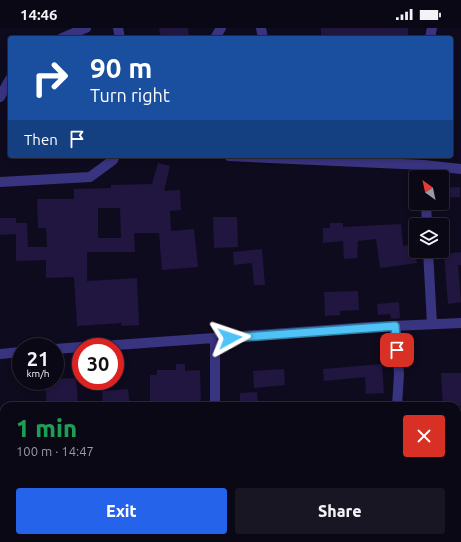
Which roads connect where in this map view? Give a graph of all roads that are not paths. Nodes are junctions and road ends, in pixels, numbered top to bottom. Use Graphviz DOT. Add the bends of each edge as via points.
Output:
graph roads {
  1 [pos="86,28"];
  2 [pos="67,36"];
  3 [pos="8,83"];
  4 [pos="0,97"];
  5 [pos="114,158"];
  6 [pos="310,158"];
  7 [pos="427,162"];
  8 [pos="461,169"];
  9 [pos="0,182"];
  10 [pos="428,258"];
  11 [pos="461,323"];
  12 [pos="432,324"];
  13 [pos="395,326"];
  14 [pos="215,339"];
  15 [pos="124,345"];
  16 [pos="12,353"];
  17 [pos="0,354"];
  18 [pos="215,402"];
  19 [pos="397,402"];
  1 -- 2 [label="street"];
  3 -- 4 [label="street"];
  5 -- 9 [label="street" via="90,177"];
  6 -- 7 [label="street"];
  7 -- 8 [label="street"];
  10 -- 12 [label="street"];
  11 -- 12 [label="street"];
  12 -- 13 [label="street"];
  13 -- 14 [label="street"];
  13 -- 19 [label="street" via="399,374"];
  14 -- 15 [label="street"];
  14 -- 18 [label="street"];
  16 -- 17 [label="street"];
}
